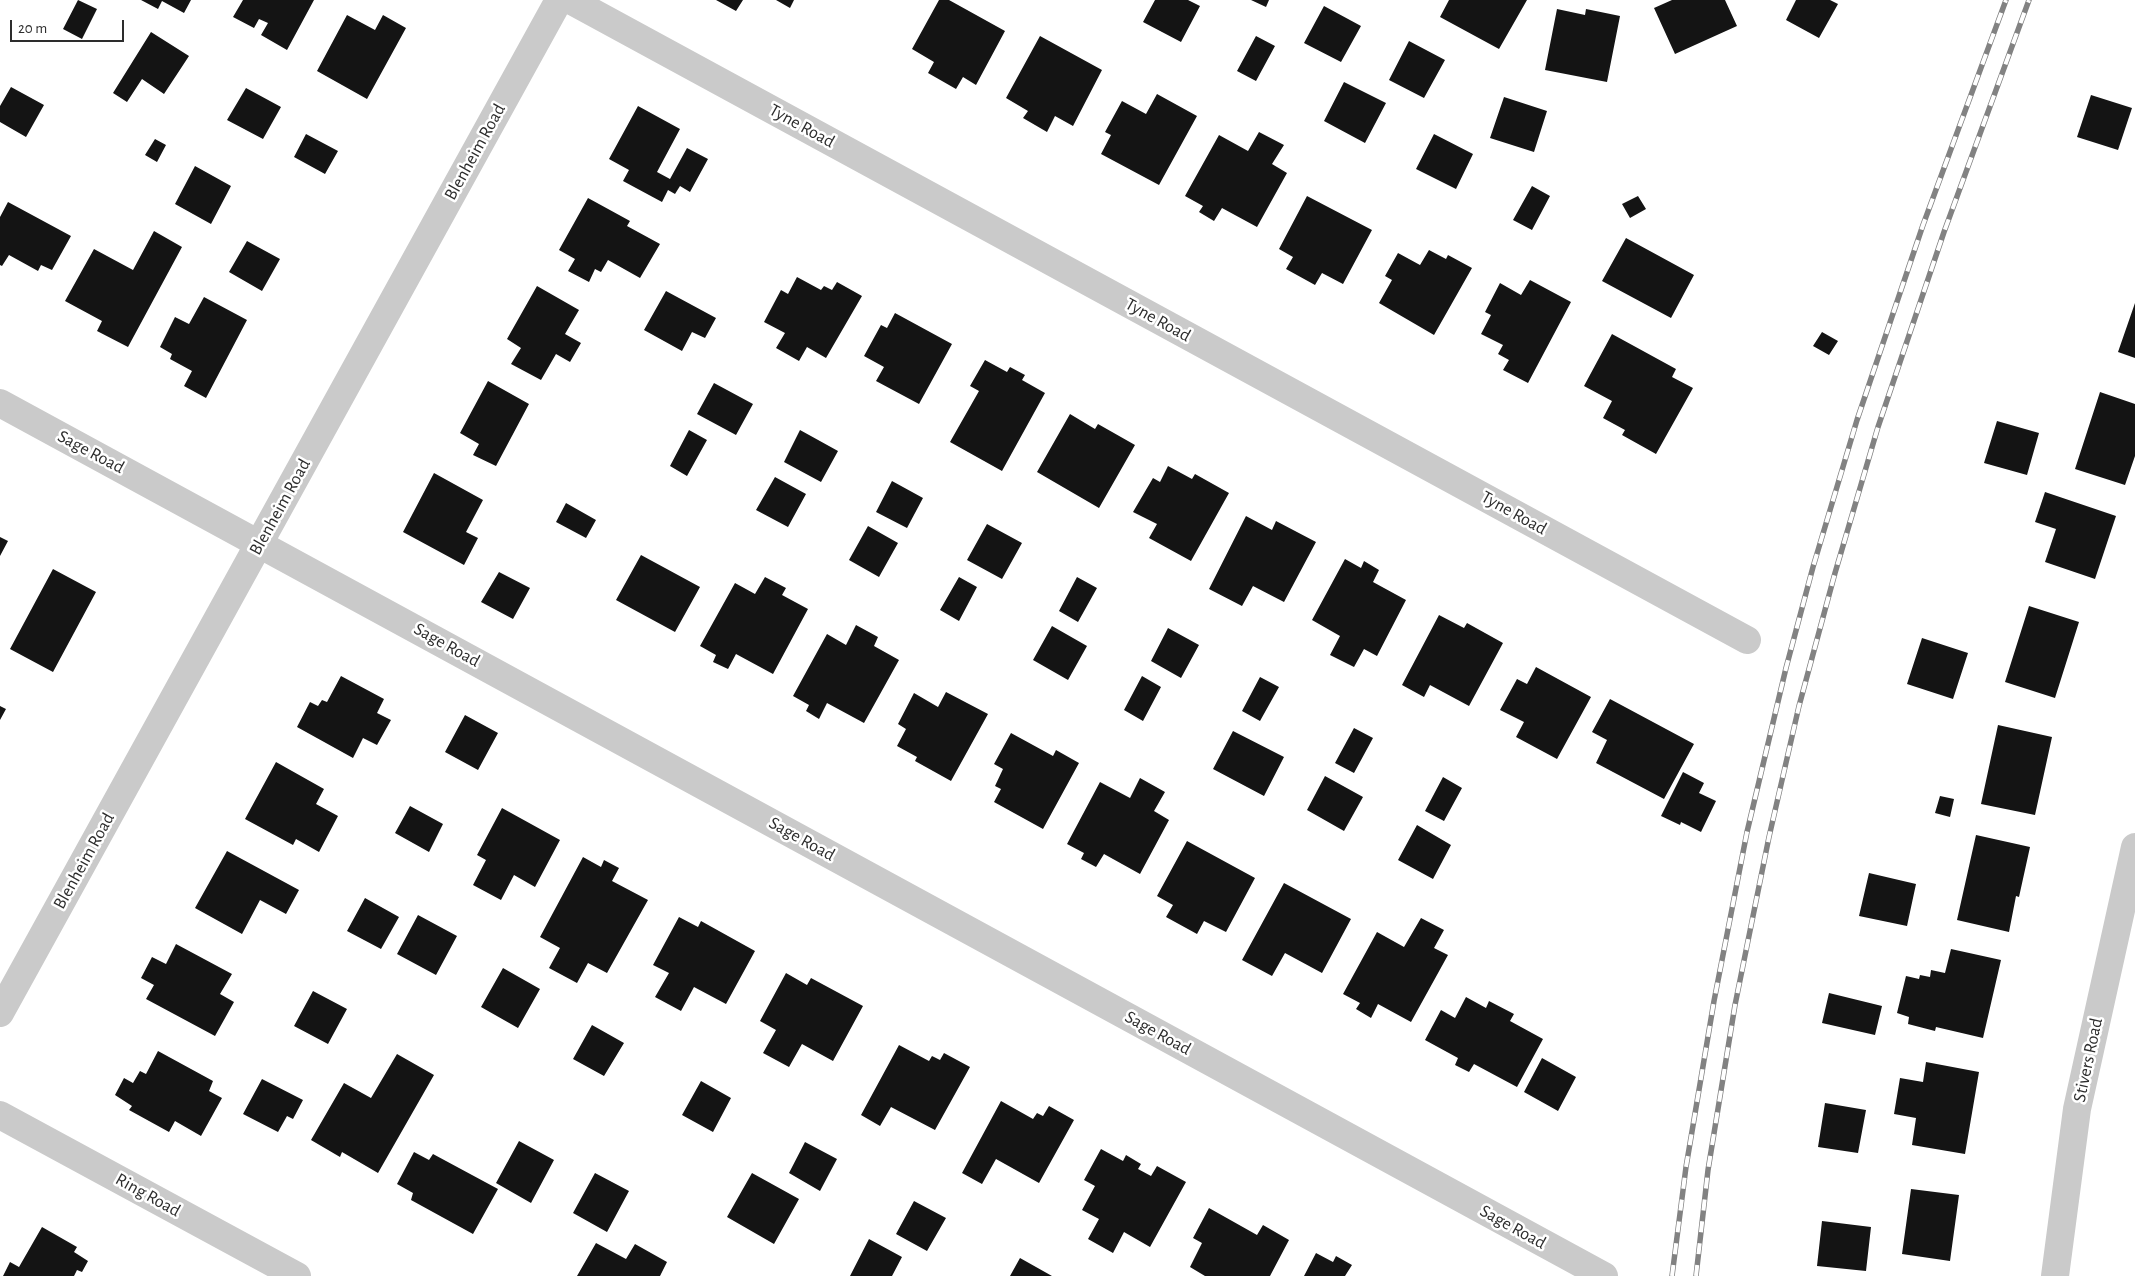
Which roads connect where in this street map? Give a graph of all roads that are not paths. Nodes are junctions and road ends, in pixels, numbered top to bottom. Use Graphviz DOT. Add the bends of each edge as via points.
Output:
graph roads {
  1 [pos="558,0"];
  2 [pos="570,0"];
  3 [pos="0,402"];
  4 [pos="260,543"];
  5 [pos="1746,640"];
  6 [pos="2135,846"];
  7 [pos="0,1013"];
  8 [pos="0,1114"];
  9 [pos="297,1276"];
  10 [pos="1604,1276"];
  11 [pos="2055,1276"];
  1 -- 4 [label="street, Blenheim Road"];
  2 -- 5 [label="street, Tyne Road"];
  3 -- 4 [label="street, Sage Road"];
  4 -- 7 [label="street, Blenheim Road"];
  4 -- 10 [label="street, Sage Road"];
  6 -- 11 [label="street, Stivers Road" via="2077,1109"];
  8 -- 9 [label="street, Ring Road"];
}
